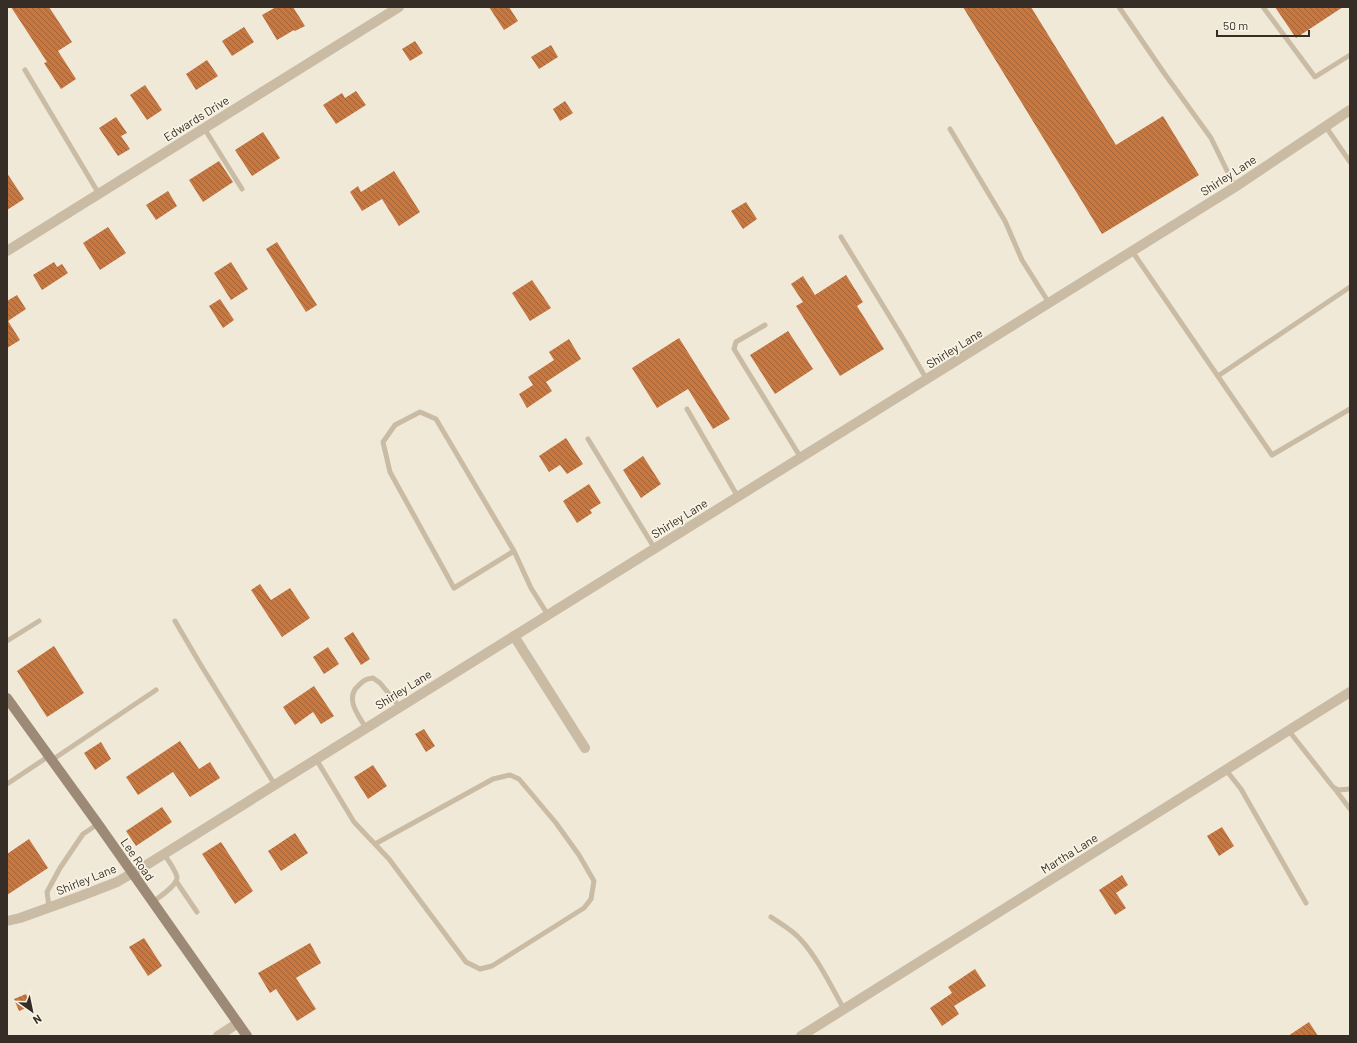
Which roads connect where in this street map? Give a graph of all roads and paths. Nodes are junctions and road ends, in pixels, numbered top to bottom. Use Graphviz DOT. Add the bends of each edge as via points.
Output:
graph roads {
  1 [pos="399,7"];
  2 [pos="1119,7"];
  3 [pos="1263,7"];
  4 [pos="1350,55"];
  5 [pos="25,70"];
  6 [pos="1350,110"];
  7 [pos="1326,127"];
  8 [pos="204,128"];
  9 [pos="950,129"];
  10 [pos="1350,162"];
  11 [pos="1236,186"];
  12 [pos="242,189"];
  13 [pos="99,194"];
  14 [pos="841,237"];
  15 [pos="7,251"];
  16 [pos="1132,251"];
  17 [pos="1350,287"];
  18 [pos="1049,303"];
  19 [pos="765,325"];
  20 [pos="1218,376"];
  21 [pos="927,380"];
  22 [pos="688,409"];
  23 [pos="1350,409"];
  24 [pos="588,439"];
  25 [pos="801,458"];
  26 [pos="738,497"];
  27 [pos="655,548"];
  28 [pos="514,551"];
  29 [pos="548,615"];
  30 [pos="175,620"];
  31 [pos="39,621"];
  32 [pos="514,636"];
  33 [pos="7,641"];
  34 [pos="156,690"];
  35 [pos="1349,694"];
  36 [pos="7,698"];
  37 [pos="400,707"];
  38 [pos="366,728"];
  39 [pos="1289,731"];
  40 [pos="585,748"];
  41 [pos="50,758"];
  42 [pos="316,759"];
  43 [pos="1226,770"];
  44 [pos="7,784"];
  45 [pos="275,785"];
  46 [pos="1333,787"];
  47 [pos="1350,789"];
  48 [pos="1350,809"];
  49 [pos="98,824"];
  50 [pos="375,844"];
  51 [pos="164,854"];
  52 [pos="133,873"];
  53 [pos="176,881"];
  54 [pos="153,902"];
  55 [pos="1306,903"];
  56 [pos="49,907"];
  57 [pos="197,912"];
  58 [pos="771,918"];
  59 [pos="7,921"];
  60 [pos="844,1009"];
  61 [pos="238,1023"];
  62 [pos="218,1036"];
  63 [pos="247,1036"];
  64 [pos="801,1036"];
  1 -- 8 [label="street, Edwards Drive"];
  2 -- 11 [label="lane" via="1212,138"];
  3 -- 4 [label="lane" via="1315,78"];
  5 -- 13 [label="lane"];
  6 -- 7 [label="street, Shirley Lane"];
  7 -- 10 [label="lane"];
  7 -- 11 [label="street, Shirley Lane"];
  8 -- 12 [label="lane"];
  8 -- 13 [label="street, Edwards Drive"];
  9 -- 18 [label="lane" via="1005,222 1022,260"];
  11 -- 16 [label="street, Shirley Lane"];
  13 -- 15 [label="street, Edwards Drive"];
  14 -- 21 [label="lane"];
  16 -- 18 [label="street, Shirley Lane"];
  16 -- 20 [label="lane"];
  17 -- 20 [label="lane"];
  18 -- 21 [label="street, Shirley Lane"];
  19 -- 25 [label="lane" via="736,342 734,349"];
  20 -- 23 [label="lane" via="1272,455"];
  21 -- 25 [label="street, Shirley Lane"];
  22 -- 26 [label="lane"];
  24 -- 27 [label="lane"];
  25 -- 26 [label="street, Shirley Lane"];
  26 -- 27 [label="street, Shirley Lane"];
  27 -- 29 [label="street, Shirley Lane"];
  28 -- 28 [label="lane" via="436,418 420,412 395,425 383,442 390,472 454,588"];
  28 -- 29 [label="lane" via="531,588"];
  29 -- 32 [label="street, Shirley Lane"];
  30 -- 45 [label="lane"];
  31 -- 33 [label="lane"];
  32 -- 37 [label="street, Shirley Lane"];
  32 -- 40 [label="street"];
  34 -- 41 [label="lane"];
  35 -- 39 [label="street, Martha Lane"];
  36 -- 41 [label="main road, Lee Road"];
  37 -- 38 [label="street, Shirley Lane"];
  37 -- 38 [label="lane" via="380,683 373,678 366,679 354,689 352,697"];
  38 -- 42 [label="street, Shirley Lane"];
  39 -- 43 [label="street, Martha Lane"];
  39 -- 46 [label="lane"];
  41 -- 44 [label="lane"];
  41 -- 49 [label="main road, Lee Road"];
  42 -- 45 [label="street, Shirley Lane"];
  42 -- 50 [label="lane" via="354,822"];
  43 -- 55 [label="lane" via="1240,789"];
  43 -- 60 [label="street, Martha Lane"];
  45 -- 51 [label="street, Shirley Lane"];
  46 -- 47 [label="lane" via="1338,790"];
  46 -- 48 [label="lane"];
  49 -- 52 [label="main road, Lee Road"];
  49 -- 56 [label="lane" via="84,834 60,868 47,892"];
  50 -- 50 [label="lane" via="466,962 480,969 492,966 584,908 591,899 594,881 578,854 519,779 510,775 493,779"];
  51 -- 52 [label="street, Shirley Lane"];
  51 -- 53 [label="lane" via="177,877"];
  52 -- 54 [label="main road, Lee Road"];
  52 -- 56 [label="street, Shirley Lane" via="117,882"];
  53 -- 54 [label="lane"];
  53 -- 57 [label="lane"];
  54 -- 61 [label="main road, Lee Road"];
  56 -- 59 [label="street, Shirley Lane"];
  58 -- 60 [label="lane" via="801,940"];
  60 -- 64 [label="street, Martha Lane"];
  61 -- 62 [label="street"];
  61 -- 63 [label="main road, Lee Road"];
}
